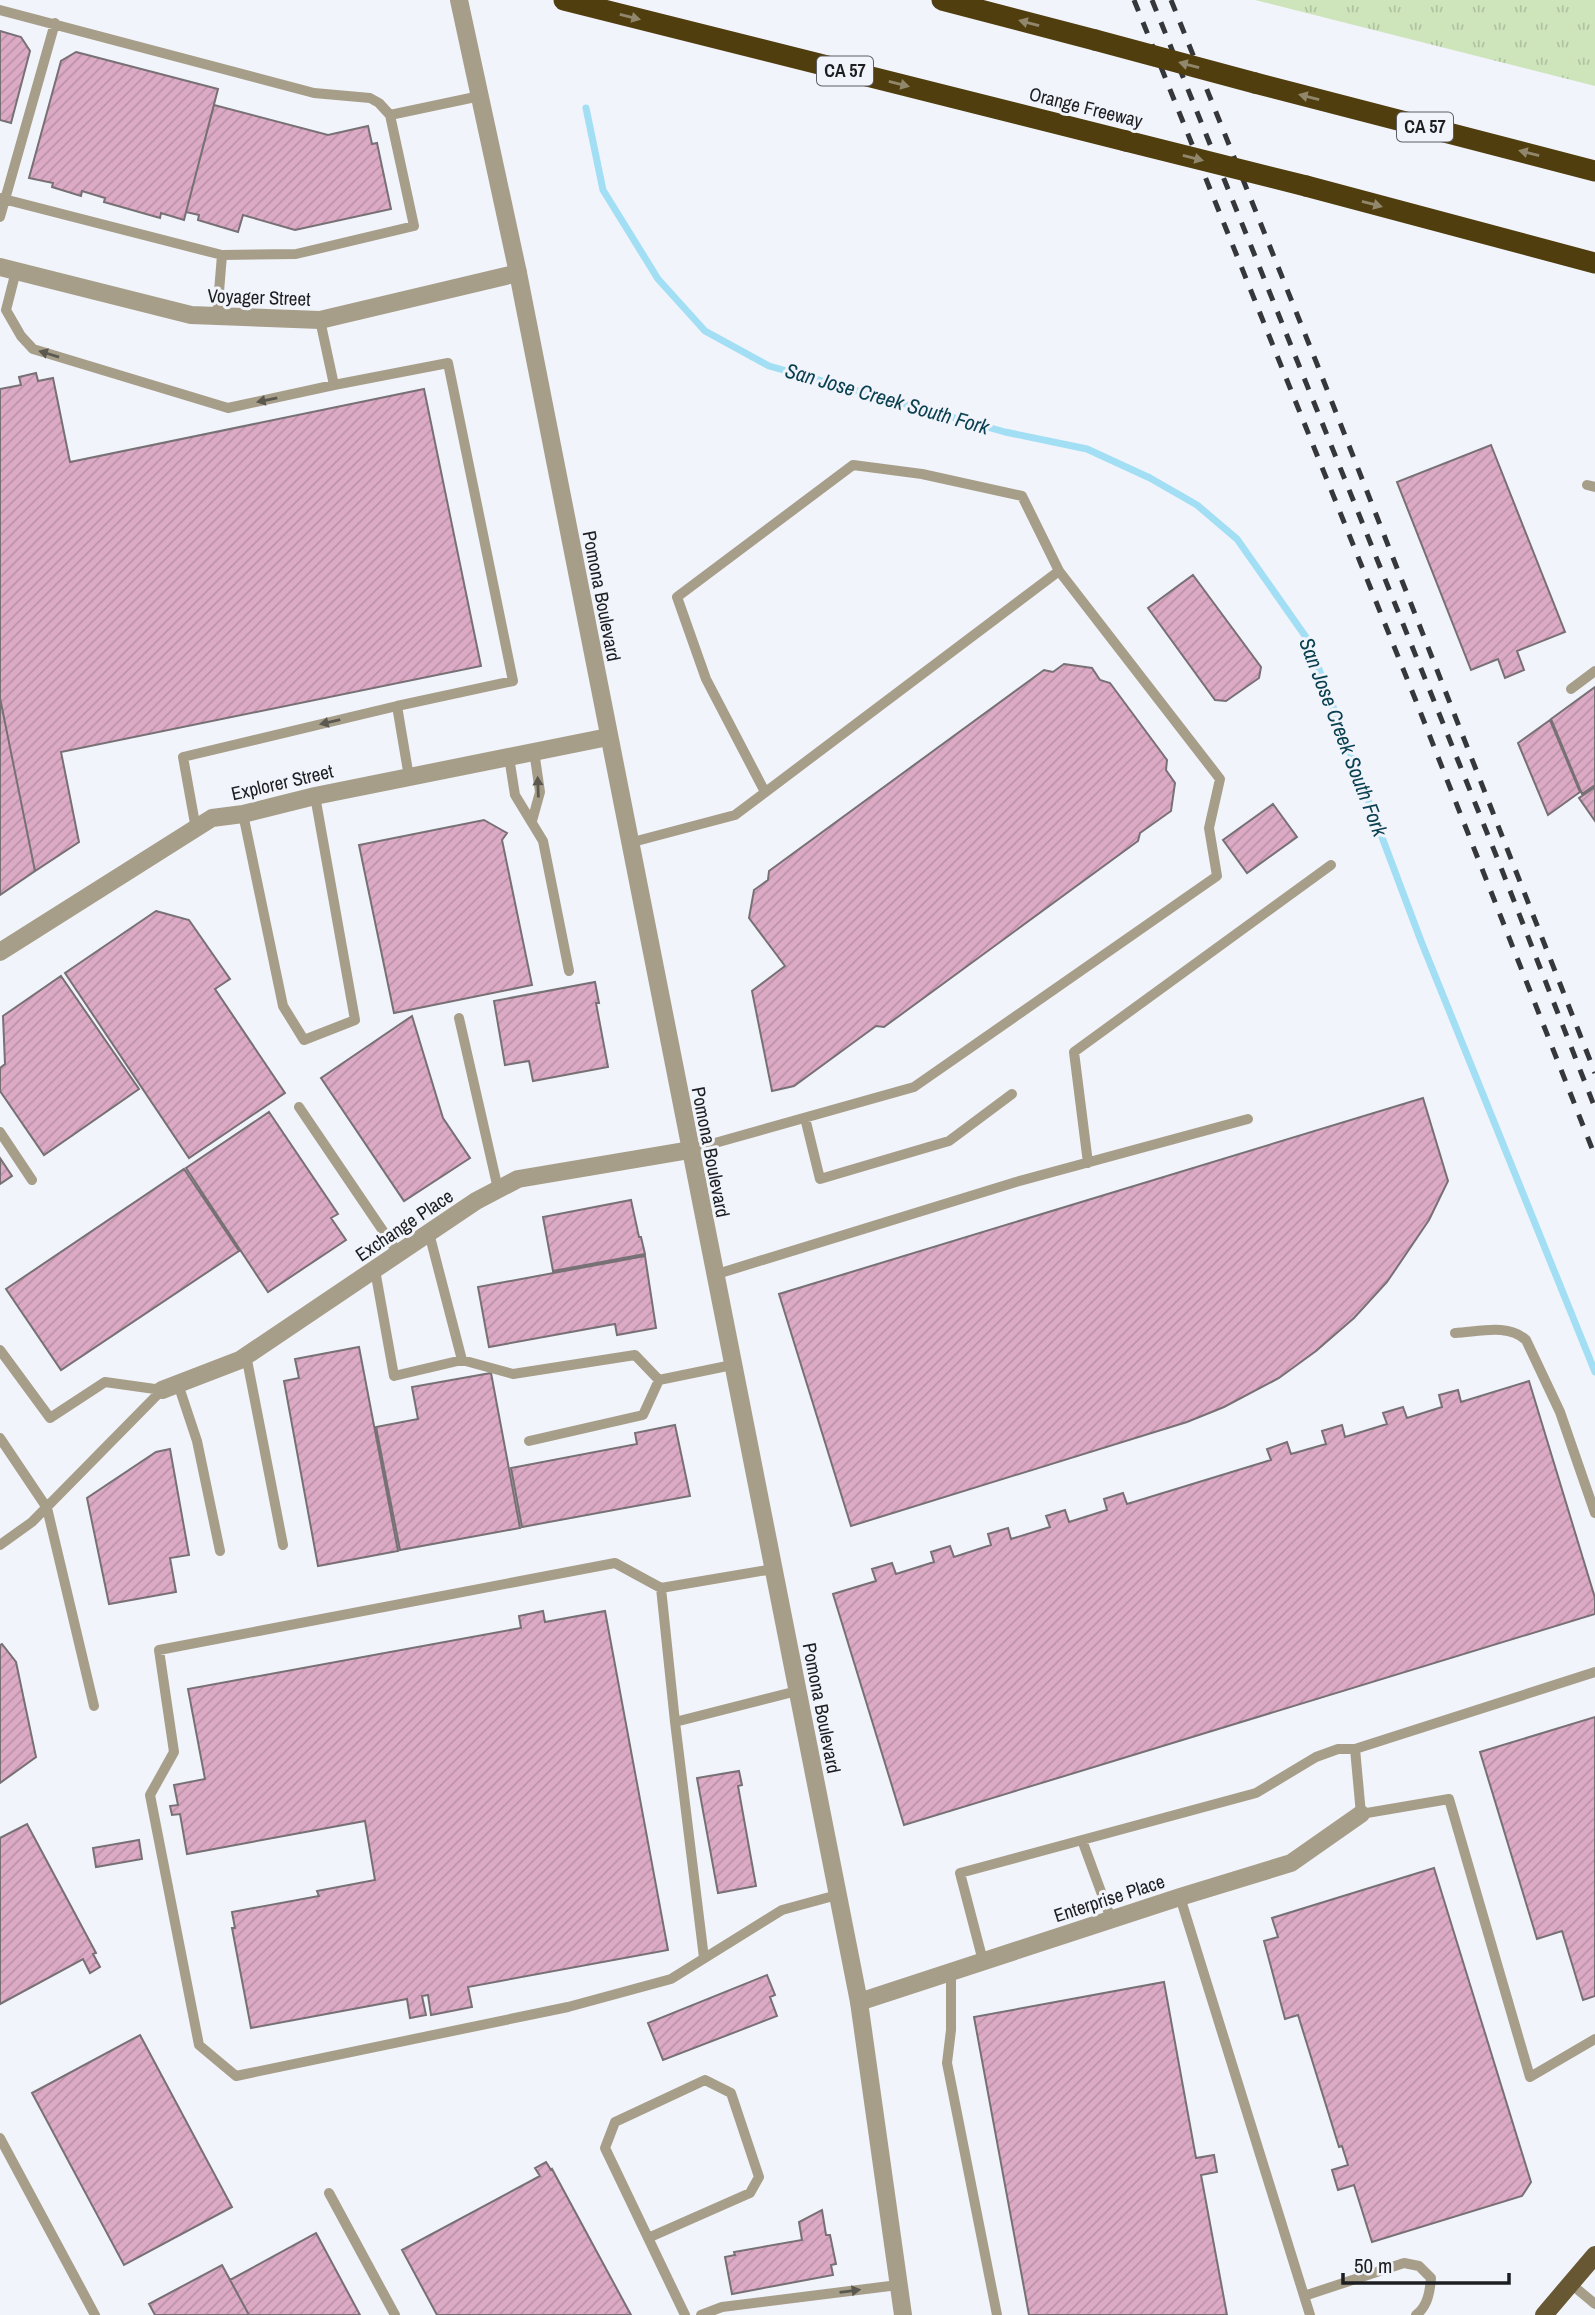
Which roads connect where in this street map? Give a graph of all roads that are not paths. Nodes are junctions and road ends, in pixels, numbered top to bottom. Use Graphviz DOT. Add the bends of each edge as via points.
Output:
graph roads {
  1 [pos="459,0"];
  2 [pos="564,0"];
  3 [pos="942,0"];
  4 [pos="0,10"];
  5 [pos="55,23"];
  6 [pos="480,96"];
  7 [pos="390,115"];
  8 [pos="1595,170"];
  9 [pos="3,199"];
  10 [pos="0,217"];
  11 [pos="222,255"];
  12 [pos="1595,263"];
  13 [pos="8,269"];
  14 [pos="518,273"];
  15 [pos="217,316"];
  16 [pos="320,320"];
  17 [pos="334,385"];
  18 [pos="1059,571"];
  19 [pos="1595,671"];
  20 [pos="1571,689"];
  21 [pos="397,706"];
  22 [pos="608,737"];
  23 [pos="534,751"];
  24 [pos="509,757"];
  25 [pos="409,777"];
  26 [pos="765,792"];
  27 [pos="315,796"];
  28 [pos="243,814"];
  29 [pos="532,821"];
  30 [pos="196,829"];
  31 [pos="629,843"];
  32 [pos="1331,865"];
  33 [pos="0,953"];
  34 [pos="569,971"];
  35 [pos="459,1018"];
  36 [pos="1012,1094"];
  37 [pos="299,1107"];
  38 [pos="805,1118"];
  39 [pos="1248,1119"];
  40 [pos="0,1132"];
  41 [pos="690,1150"];
  42 [pos="1088,1163"];
  43 [pos="32,1180"];
  44 [pos="498,1189"];
  45 [pos="429,1233"];
  46 [pos="398,1253"];
  47 [pos="375,1270"];
  48 [pos="714,1275"];
  49 [pos="1455,1333"];
  50 [pos="0,1350"];
  51 [pos="246,1355"];
  52 [pos="462,1360"];
  53 [pos="732,1365"];
  54 [pos="659,1380"];
  55 [pos="170,1387"];
  56 [pos="0,1438"];
  57 [pos="529,1441"];
  58 [pos="47,1508"];
  59 [pos="1595,1513"];
  60 [pos="0,1545"];
  61 [pos="283,1545"];
  62 [pos="220,1551"];
  63 [pos="773,1569"];
  64 [pos="661,1588"];
  65 [pos="1595,1672"];
  66 [pos="797,1691"];
  67 [pos="94,1706"];
  68 [pos="675,1722"];
  69 [pos="1356,1749"];
  70 [pos="1361,1814"];
  71 [pos="1082,1840"];
  72 [pos="837,1895"];
  73 [pos="1180,1897"];
  74 [pos="1111,1919"];
  75 [pos="704,1958"];
  76 [pos="984,1961"];
  77 [pos="951,1971"];
  78 [pos="859,2002"];
  79 [pos="1595,2039"];
  80 [pos="0,2138"];
  81 [pos="329,2193"];
  82 [pos="648,2238"];
  83 [pos="1595,2255"];
  84 [pos="1571,2284"];
  85 [pos="898,2285"];
  86 [pos="1304,2296"];
  87 [pos="1595,2304"];
  88 [pos="95,2315"];
  89 [pos="395,2315"];
  90 [pos="685,2315"];
  91 [pos="701,2315"];
  92 [pos="903,2315"];
  93 [pos="997,2315"];
  94 [pos="1310,2315"];
  95 [pos="1416,2315"];
  96 [pos="1544,2315"];
  1 -- 6 [label="street, Pomona Boulevard"];
  2 -- 12 [label="highway, Orange Freeway / CA 57, one-way, bridge"];
  8 -- 3 [label="highway, CA 57, one-way, bridge"];
  4 -- 5 [label="lane"];
  5 -- 7 [label="lane" via="314,93 370,98"];
  5 -- 9 [label="lane"];
  6 -- 7 [label="lane"];
  6 -- 14 [label="street, Pomona Boulevard"];
  7 -- 11 [label="lane" via="414,226 296,254"];
  9 -- 10 [label="lane"];
  9 -- 11 [label="lane"];
  11 -- 15 [label="lane"];
  13 -- 15 [label="street, Voyager Street" via="191,315"];
  17 -- 13 [label="lane, one-way" via="228,408 33,349 6,310"];
  14 -- 16 [label="street, Voyager Street"];
  14 -- 22 [label="street, Pomona Boulevard"];
  15 -- 16 [label="street, Voyager Street"];
  16 -- 17 [label="lane"];
  17 -- 21 [label="lane" via="448,363 513,681"];
  18 -- 26 [label="lane"];
  18 -- 26 [label="lane" via="1022,496 922,474 853,465 677,597 706,679"];
  18 -- 38 [label="lane" via="1220,779 1209,828 1217,876 914,1087"];
  19 -- 20 [label="lane"];
  21 -- 25 [label="lane"];
  21 -- 30 [label="lane, one-way" via="183,757"];
  22 -- 23 [label="street, Explorer Street"];
  22 -- 31 [label="street, Pomona Boulevard"];
  23 -- 24 [label="street, Explorer Street"];
  29 -- 23 [label="lane, one-way" via="540,792"];
  24 -- 25 [label="street, Explorer Street"];
  24 -- 29 [label="lane" via="515,795"];
  25 -- 27 [label="street, Explorer Street"];
  26 -- 31 [label="lane" via="735,815"];
  27 -- 28 [label="street, Explorer Street"];
  27 -- 28 [label="lane" via="355,1020 304,1040 283,1006"];
  28 -- 30 [label="street, Explorer Street" via="212,818"];
  29 -- 34 [label="lane" via="543,841"];
  30 -- 33 [label="street, Explorer Street"];
  31 -- 41 [label="street, Pomona Boulevard"];
  32 -- 42 [label="lane" via="1074,1052"];
  35 -- 44 [label="lane"];
  36 -- 38 [label="lane" via="949,1141 820,1179"];
  37 -- 46 [label="lane"];
  38 -- 41 [label="lane"];
  39 -- 42 [label="lane"];
  40 -- 43 [label="lane"];
  41 -- 44 [label="street, Exchange Place" via="518,1179"];
  41 -- 48 [label="street, Pomona Boulevard"];
  42 -- 48 [label="lane"];
  44 -- 45 [label="street, Exchange Place"];
  45 -- 46 [label="street, Exchange Place"];
  45 -- 52 [label="lane"];
  46 -- 47 [label="street, Exchange Place"];
  47 -- 51 [label="street, Exchange Place"];
  47 -- 52 [label="lane" via="394,1376"];
  48 -- 53 [label="street, Pomona Boulevard"];
  49 -- 59 [label="lane" via="1509,1330 1527,1340 1560,1412"];
  50 -- 55 [label="lane" via="50,1418 105,1382"];
  51 -- 55 [label="street, Exchange Place"];
  51 -- 61 [label="lane"];
  52 -- 54 [label="lane" via="513,1374 635,1355"];
  53 -- 54 [label="lane"];
  53 -- 63 [label="street, Pomona Boulevard"];
  54 -- 57 [label="lane" via="643,1415"];
  55 -- 58 [label="lane"];
  55 -- 62 [label="lane" via="197,1441"];
  56 -- 58 [label="lane"];
  58 -- 60 [label="lane"];
  58 -- 67 [label="lane"];
  63 -- 64 [label="lane"];
  63 -- 66 [label="street, Pomona Boulevard"];
  64 -- 68 [label="lane"];
  64 -- 75 [label="lane" via="615,1563 159,1650 174,1752 150,1796 199,2046 236,2076 568,2007 671,1979"];
  65 -- 69 [label="lane"];
  66 -- 68 [label="lane"];
  66 -- 72 [label="street, Pomona Boulevard"];
  68 -- 75 [label="lane"];
  69 -- 70 [label="lane"];
  69 -- 71 [label="lane" via="1338,1749 1316,1757 1256,1793"];
  70 -- 73 [label="street, Enterprise Place" via="1291,1863"];
  70 -- 79 [label="lane" via="1449,1799 1530,2077"];
  71 -- 74 [label="lane"];
  71 -- 76 [label="lane" via="960,1873"];
  72 -- 75 [label="lane" via="782,1910"];
  72 -- 78 [label="street, Pomona Boulevard"];
  73 -- 74 [label="street, Enterprise Place"];
  73 -- 86 [label="lane"];
  74 -- 76 [label="street, Enterprise Place"];
  76 -- 77 [label="street, Enterprise Place"];
  77 -- 78 [label="street, Enterprise Place"];
  77 -- 93 [label="lane" via="947,2063"];
  78 -- 85 [label="street, Pomona Boulevard"];
  80 -- 88 [label="lane"];
  81 -- 89 [label="lane"];
  82 -- 82 [label="lane" via="605,2148 615,2122 705,2080 731,2093 759,2177 750,2193"];
  82 -- 90 [label="lane"];
  83 -- 84 [label="main road"];
  84 -- 87 [label="lane"];
  84 -- 96 [label="main road"];
  91 -- 85 [label="lane, one-way" via="722,2307"];
  85 -- 92 [label="street, Pomona Boulevard"];
  86 -- 94 [label="lane"];
  86 -- 95 [label="lane" via="1404,2263 1419,2266 1432,2278 1430,2294"];
}
